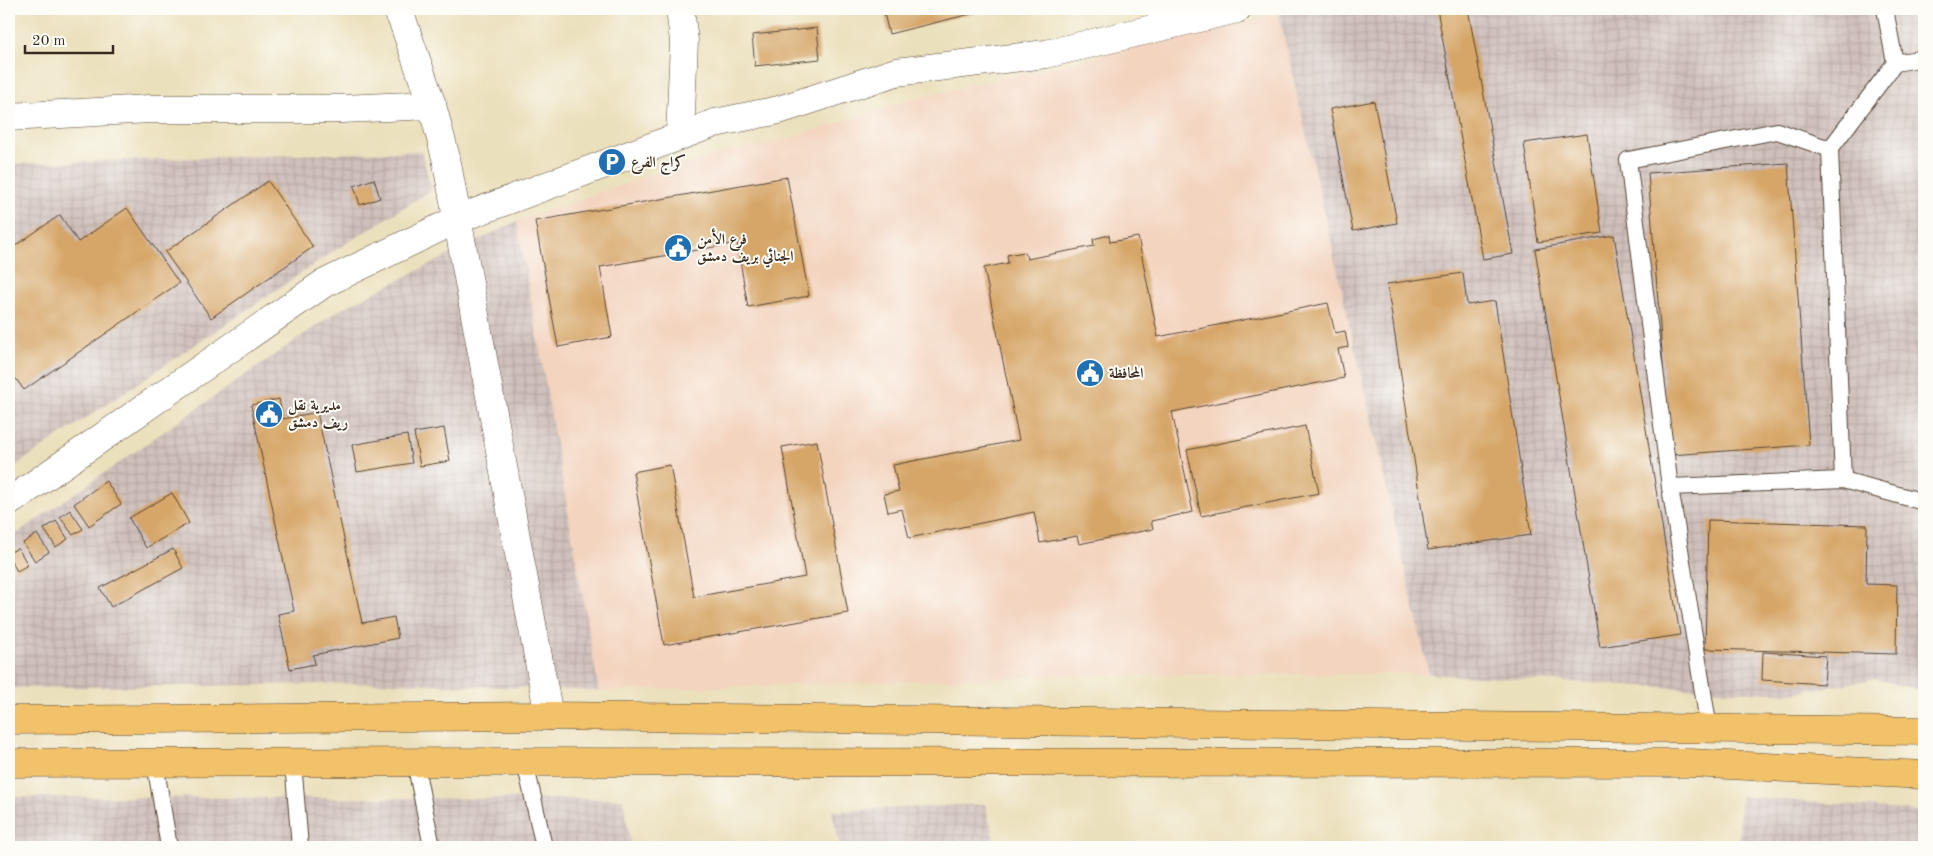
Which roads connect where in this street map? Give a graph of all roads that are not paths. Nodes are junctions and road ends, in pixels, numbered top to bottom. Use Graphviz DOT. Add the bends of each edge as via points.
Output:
graph roads {
  1 [pos="397,9"];
  2 [pos="680,9"];
  3 [pos="1237,9"];
  4 [pos="1885,9"];
  5 [pos="1924,58"];
  6 [pos="1895,64"];
  7 [pos="432,105"];
  8 [pos="9,116"];
  9 [pos="680,136"];
  10 [pos="1830,149"];
  11 [pos="458,219"];
  12 [pos="1843,480"];
  13 [pos="1670,487"];
  14 [pos="9,502"];
  15 [pos="1924,502"];
  16 [pos="549,716"];
  17 [pos="9,720"];
  18 [pos="1709,729"];
  19 [pos="1924,731"];
  20 [pos="293,762"];
  21 [pos="415,762"];
  22 [pos="525,762"];
  23 [pos="9,763"];
  24 [pos="155,763"];
  25 [pos="1924,774"];
  26 [pos="169,847"];
  27 [pos="300,847"];
  28 [pos="432,847"];
  29 [pos="544,847"];
  1 -- 7 [label="street"];
  2 -- 9 [label="street" via="684,42"];
  3 -- 9 [label="street" via="1046,54 896,72 779,110 715,123"];
  4 -- 6 [label="lane"];
  5 -- 6 [label="lane"];
  6 -- 10 [label="lane"];
  7 -- 8 [label="street" via="148,109"];
  7 -- 11 [label="street"];
  9 -- 11 [label="street"];
  10 -- 12 [label="lane"];
  10 -- 13 [label="lane" via="1777,130 1628,160"];
  11 -- 14 [label="street" via="323,284"];
  11 -- 16 [label="street"];
  12 -- 13 [label="lane"];
  12 -- 15 [label="lane"];
  13 -- 18 [label="lane"];
  16 -- 17 [label="main road"];
  16 -- 18 [label="main road"];
  18 -- 19 [label="main road"];
  20 -- 21 [label="main road"];
  20 -- 24 [label="main road"];
  20 -- 27 [label="lane"];
  21 -- 22 [label="main road"];
  21 -- 28 [label="lane"];
  22 -- 25 [label="main road" via="1690,763"];
  22 -- 29 [label="lane"];
  23 -- 24 [label="main road"];
  24 -- 26 [label="lane"];
}
